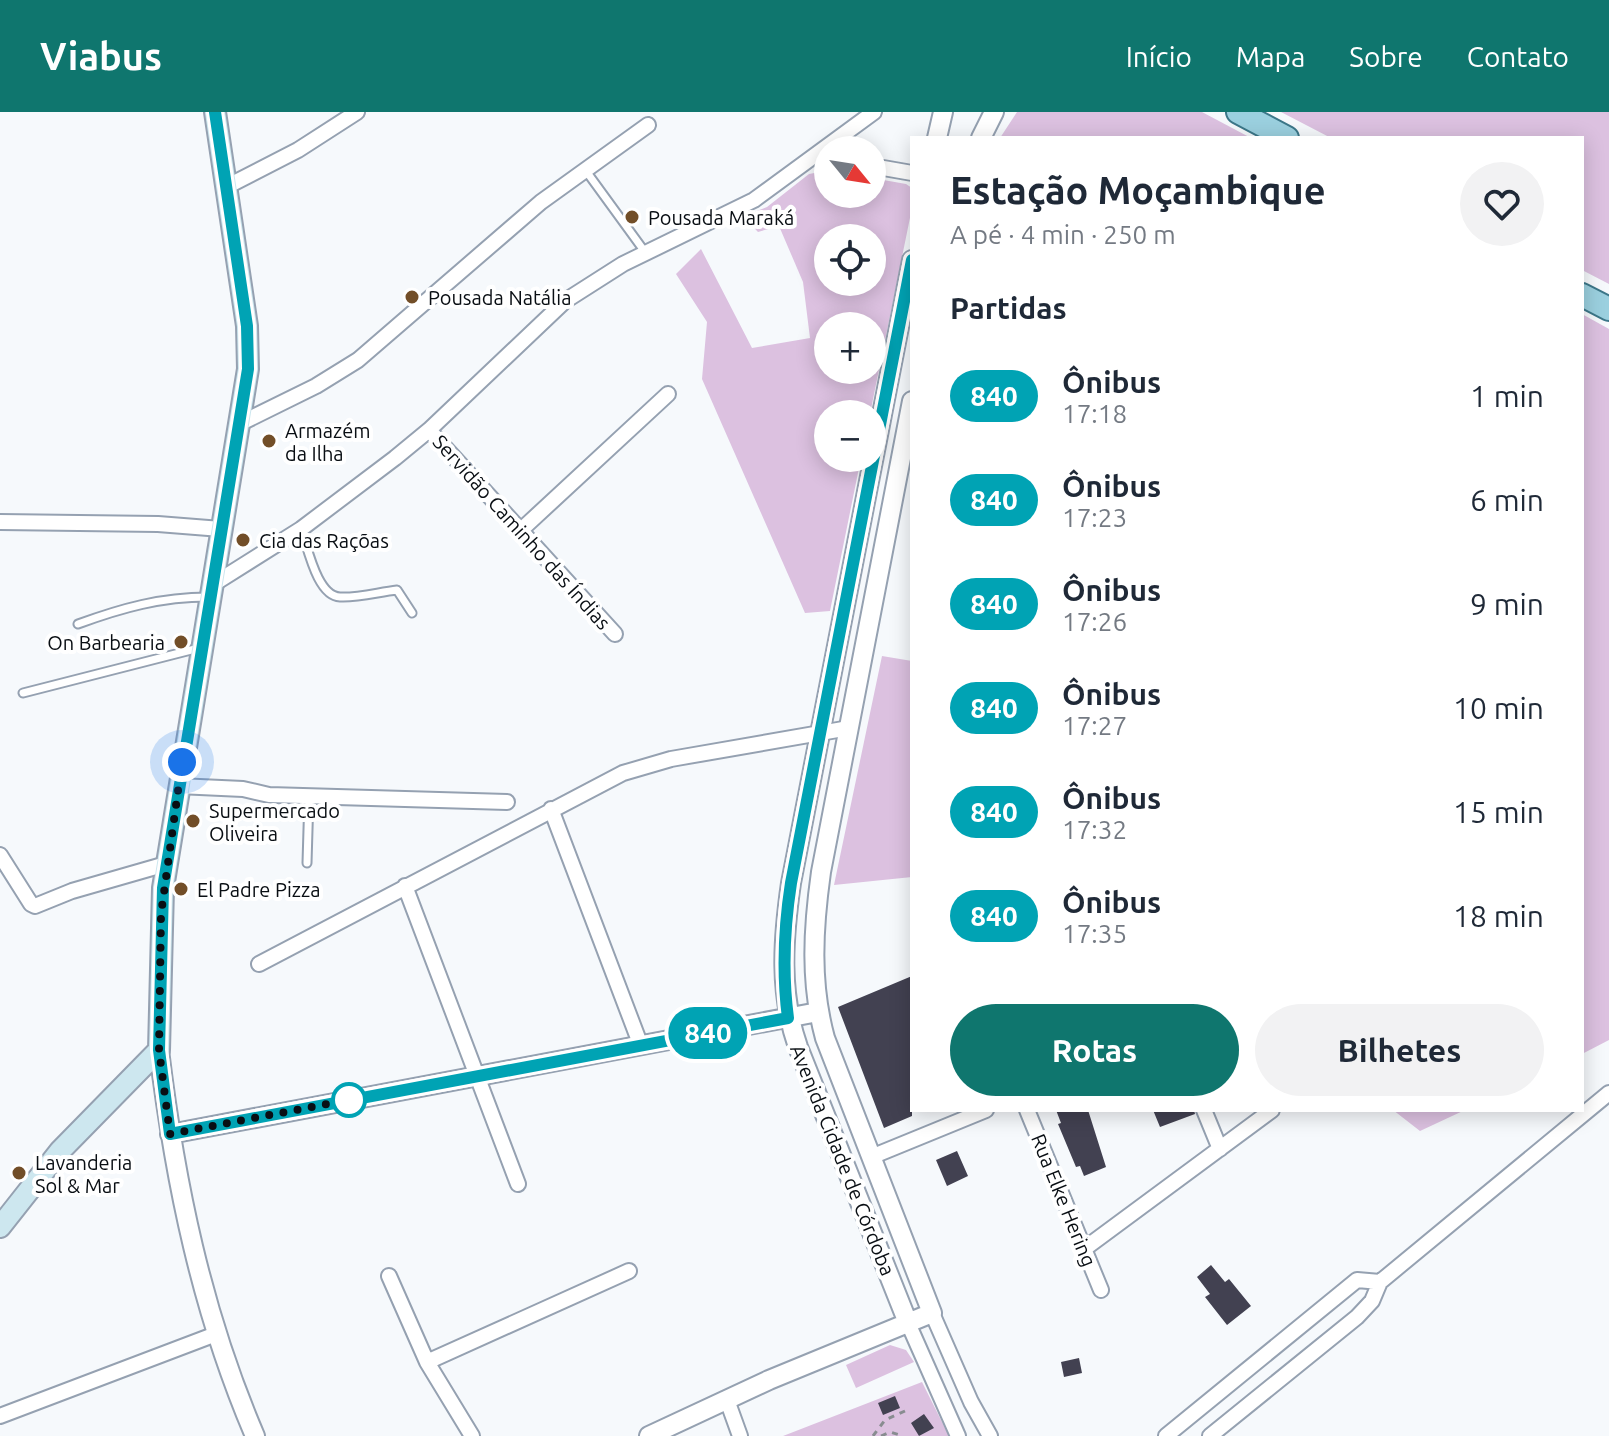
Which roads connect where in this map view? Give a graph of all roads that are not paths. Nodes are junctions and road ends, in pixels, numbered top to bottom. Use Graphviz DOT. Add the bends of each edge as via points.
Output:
graph roads {
  1 [pos="215,112"];
  2 [pos="357,112"];
  3 [pos="874,112"];
  4 [pos="943,112"];
  5 [pos="994,112"];
  6 [pos="1238,112"];
  7 [pos="648,125"];
  8 [pos="937,136"];
  9 [pos="982,136"];
  10 [pos="1283,136"];
  11 [pos="812,156"];
  12 [pos="886,168"];
  13 [pos="584,169"];
  14 [pos="910,173"];
  15 [pos="226,187"];
  16 [pos="645,252"];
  17 [pos="910,270"];
  18 [pos="1584,296"];
  19 [pos="1609,309"];
  20 [pos="668,394"];
  21 [pos="885,398"];
  22 [pos="910,403"];
  23 [pos="910,413"];
  24 [pos="241,423"];
  25 [pos="429,430"];
  26 [pos="0,522"];
  27 [pos="221,529"];
  28 [pos="301,529"];
  29 [pos="520,531"];
  30 [pos="211,591"];
  31 [pos="412,613"];
  32 [pos="78,624"];
  33 [pos="615,634"];
  34 [pos="202,648"];
  35 [pos="23,693"];
  36 [pos="849,728"];
  37 [pos="820,732"];
  38 [pos="178,786"];
  39 [pos="309,796"];
  40 [pos="507,802"];
  41 [pos="551,809"];
  42 [pos="0,855"];
  43 [pos="307,863"];
  44 [pos="166,864"];
  45 [pos="405,886"];
  46 [pos="259,964"];
  47 [pos="818,1012"];
  48 [pos="788,1018"];
  49 [pos="641,1046"];
  50 [pos="159,1050"];
  51 [pos="477,1076"];
  52 [pos="1609,1093"];
  53 [pos="981,1112"];
  54 [pos="1028,1112"];
  55 [pos="1205,1112"];
  56 [pos="1269,1112"];
  57 [pos="170,1134"];
  58 [pos="1220,1149"];
  59 [pos="871,1157"];
  60 [pos="518,1184"];
  61 [pos="0,1227"];
  62 [pos="1084,1249"];
  63 [pos="629,1271"];
  64 [pos="389,1276"];
  65 [pos="1380,1282"];
  66 [pos="1101,1290"];
  67 [pos="932,1313"];
  68 [pos="908,1323"];
  69 [pos="216,1334"];
  70 [pos="427,1362"];
  71 [pos="1241,1376"];
  72 [pos="1258,1397"];
  73 [pos="727,1400"];
  74 [pos="0,1416"];
  75 [pos="255,1436"];
  76 [pos="472,1436"];
  77 [pos="649,1436"];
  78 [pos="740,1436"];
  79 [pos="958,1436"];
  80 [pos="990,1436"];
  81 [pos="1166,1436"];
  82 [pos="1210,1436"];
  1 -- 15 [label="main road"];
  2 -- 15 [label="street"];
  3 -- 11 [label="street"];
  4 -- 8 [label="street"];
  5 -- 9 [label="street"];
  6 -- 10 [label="main road"];
  7 -- 13 [label="street"];
  11 -- 16 [label="street" via="754,200"];
  12 -- 14 [label="street"];
  13 -- 16 [label="lane"];
  13 -- 24 [label="street" via="366,354"];
  15 -- 24 [label="main road" via="248,336"];
  16 -- 25 [label="street" via="565,301"];
  17 -- 21 [label="street, Avenida Cidade de Córdoba"];
  18 -- 19 [label="main road"];
  20 -- 29 [label="street"];
  21 -- 22 [label="street"];
  21 -- 37 [label="street, Avenida Cidade de Córdoba"];
  23 -- 36 [label="street, Avenida Cidade de Córdoba"];
  24 -- 27 [label="main road"];
  25 -- 28 [label="street"];
  25 -- 29 [label="street, Servidão Caminho das Índias"];
  26 -- 27 [label="street"];
  27 -- 30 [label="main road"];
  28 -- 30 [label="street"];
  28 -- 31 [label="lane" via="320,583 329,593 338,597 397,590"];
  29 -- 33 [label="street, Servidão Caminho das Índias"];
  30 -- 32 [label="lane" via="140,603"];
  30 -- 34 [label="main road"];
  34 -- 35 [label="lane"];
  34 -- 38 [label="main road"];
  36 -- 37 [label="street"];
  36 -- 47 [label="street, Avenida Cidade de Córdoba" via="816,904 813,964"];
  37 -- 41 [label="street" via="647,765"];
  37 -- 48 [label="street, Avenida Cidade de Córdoba" via="786,916 783,970"];
  38 -- 39 [label="street"];
  38 -- 44 [label="main road"];
  39 -- 40 [label="street"];
  39 -- 43 [label="lane"];
  41 -- 45 [label="street"];
  41 -- 49 [label="street"];
  42 -- 44 [label="street" via="35,906"];
  44 -- 50 [label="main road"];
  45 -- 46 [label="street"];
  45 -- 51 [label="street"];
  47 -- 48 [label="street"];
  47 -- 59 [label="street, Avenida Cidade de Córdoba"];
  48 -- 49 [label="street"];
  48 -- 68 [label="street, Avenida Cidade de Córdoba"];
  49 -- 51 [label="street"];
  50 -- 57 [label="street"];
  50 -- 61 [label="main road" via="60,1151"];
  51 -- 57 [label="street"];
  51 -- 60 [label="street"];
  52 -- 65 [label="street"];
  53 -- 59 [label="street"];
  54 -- 62 [label="street, Rua Elke Hering"];
  55 -- 58 [label="street"];
  56 -- 58 [label="street"];
  57 -- 69 [label="street"];
  58 -- 62 [label="street"];
  59 -- 67 [label="street, Avenida Cidade de Córdoba"];
  62 -- 66 [label="street, Rua Elke Hering"];
  63 -- 70 [label="street"];
  64 -- 70 [label="street"];
  65 -- 71 [label="street" via="1357,1280"];
  65 -- 72 [label="street" via="1357,1317"];
  67 -- 68 [label="street"];
  67 -- 80 [label="street, Avenida Cidade de Córdoba"];
  68 -- 73 [label="street"];
  68 -- 79 [label="street, Avenida Cidade de Córdoba"];
  69 -- 74 [label="street"];
  69 -- 75 [label="street"];
  70 -- 76 [label="street"];
  71 -- 72 [label="street"];
  71 -- 81 [label="street"];
  72 -- 82 [label="street"];
  73 -- 77 [label="street"];
  73 -- 78 [label="street"];
}
